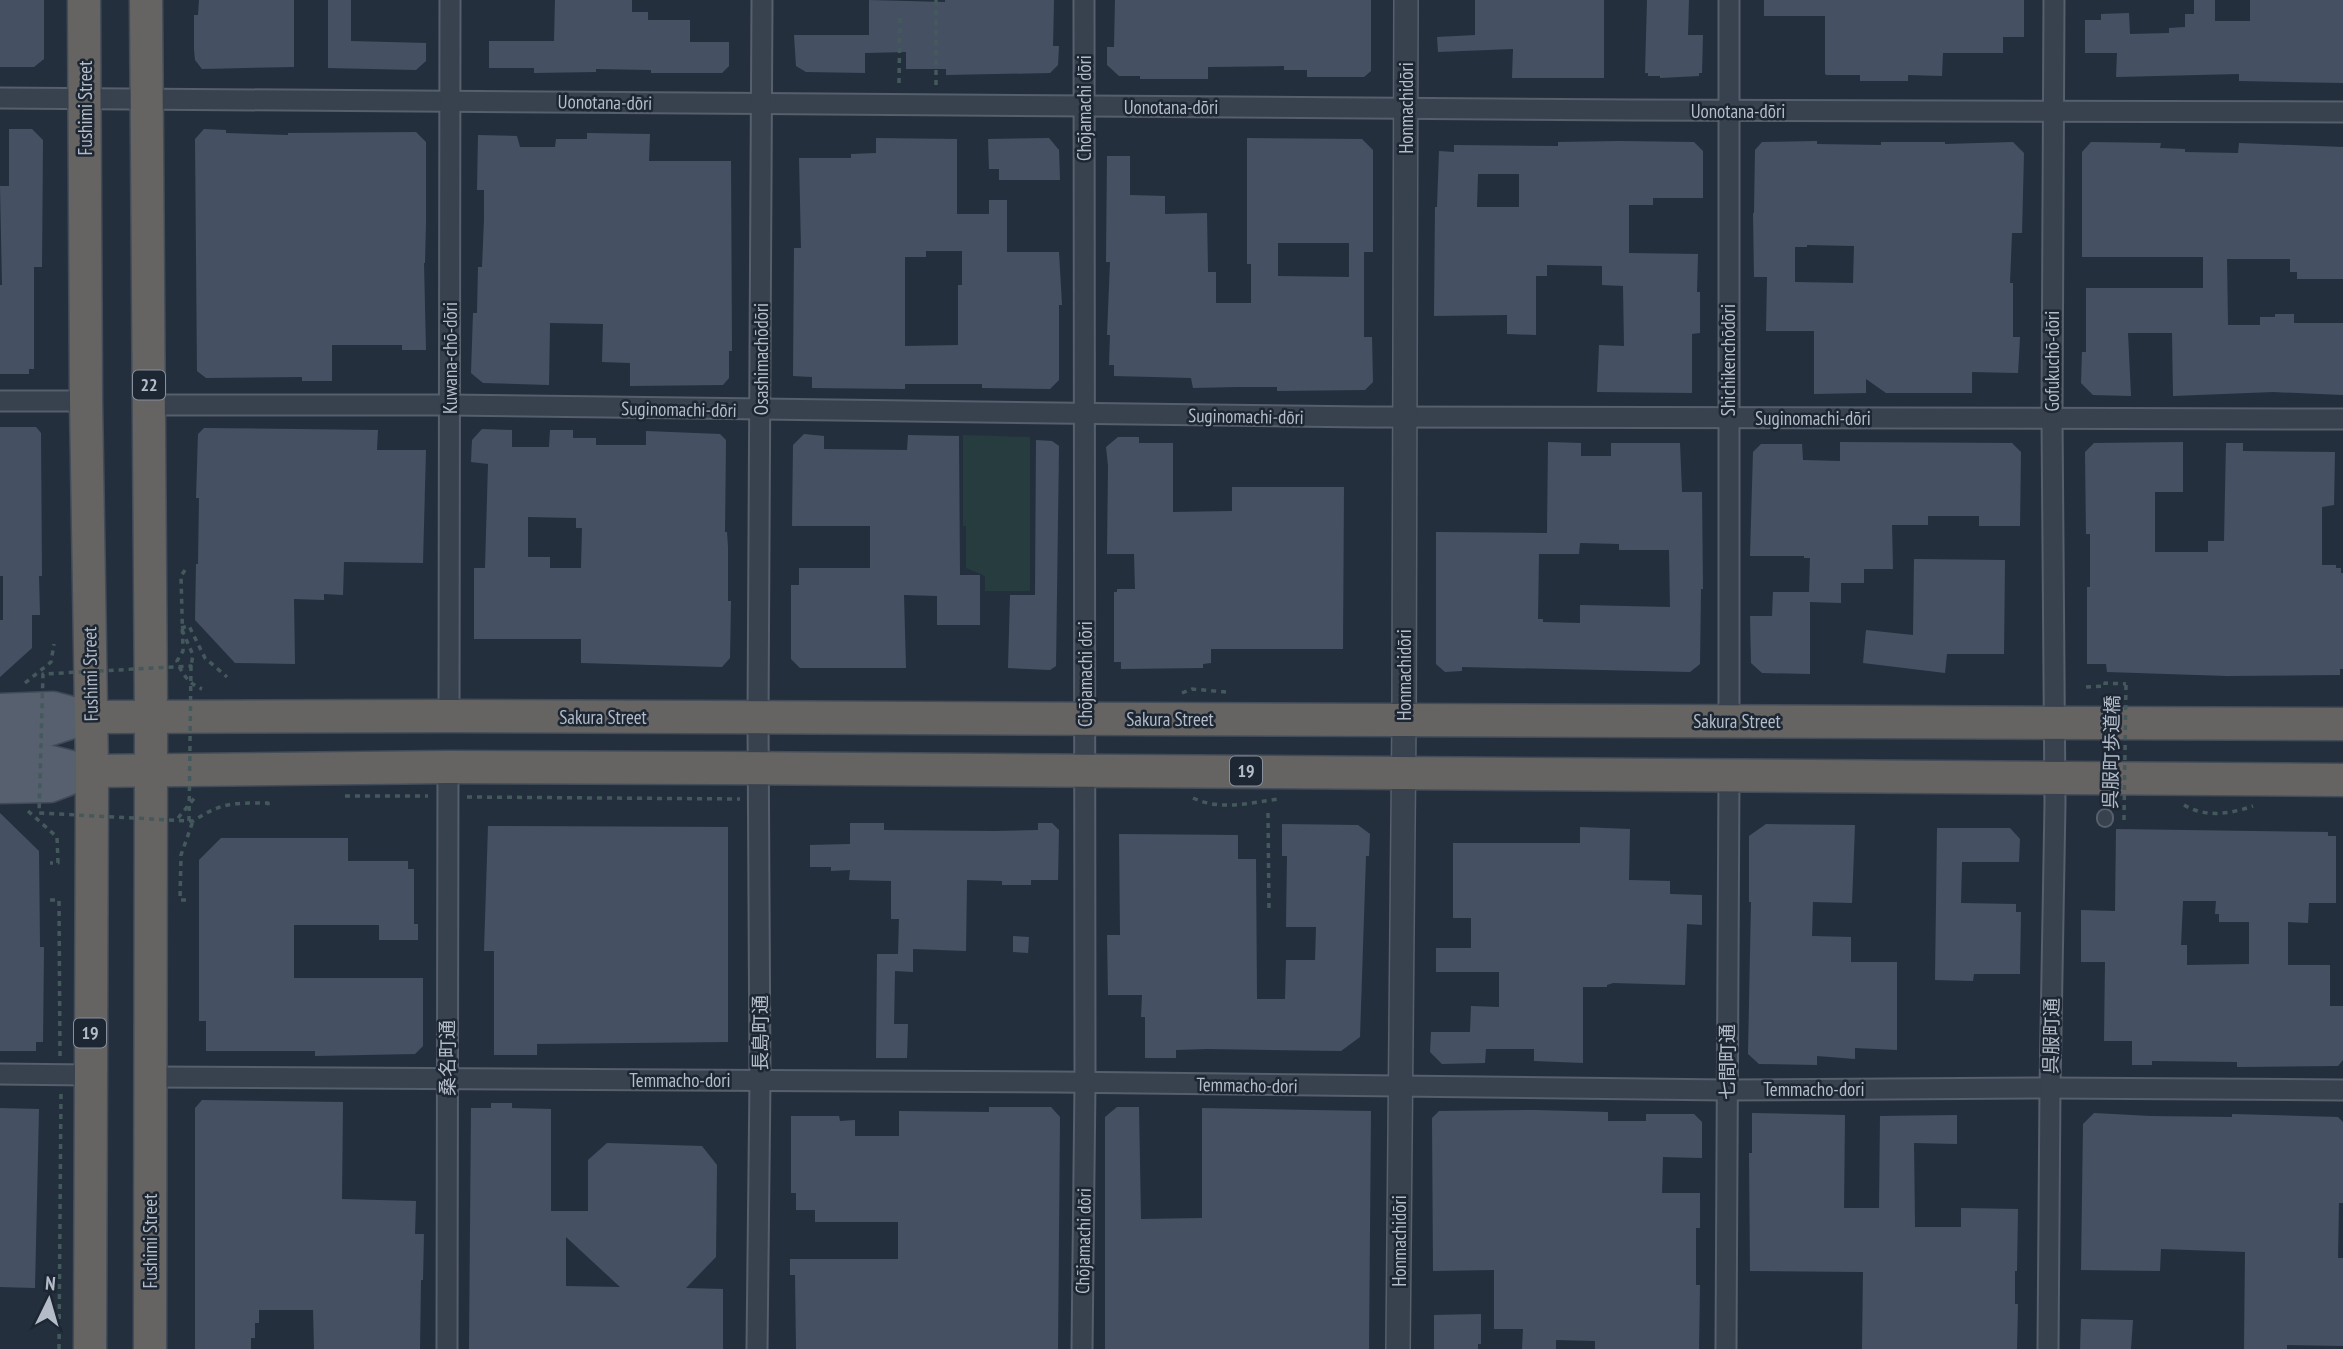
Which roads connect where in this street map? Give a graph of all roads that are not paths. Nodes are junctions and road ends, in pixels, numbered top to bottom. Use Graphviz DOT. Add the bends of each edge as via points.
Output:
graph roads {
  1 [pos="84,0"];
  2 [pos="146,0"];
  3 [pos="450,0"];
  4 [pos="762,0"];
  5 [pos="1084,0"];
  6 [pos="1406,0"];
  7 [pos="1729,0"];
  8 [pos="2054,0"];
  9 [pos="0,98"];
  10 [pos="86,98"];
  11 [pos="148,100"];
  12 [pos="450,100"];
  13 [pos="761,103"];
  14 [pos="1084,106"];
  15 [pos="1407,108"];
  16 [pos="1729,111"];
  17 [pos="2052,112"];
  18 [pos="2343,113"];
  19 [pos="0,401"];
  20 [pos="86,401"];
  21 [pos="149,405"];
  22 [pos="450,405"];
  23 [pos="761,410"];
  24 [pos="1083,414"];
  25 [pos="1404,417"];
  26 [pos="1727,418"];
  27 [pos="2052,418"];
  28 [pos="2343,419"];
  29 [pos="0,709"];
  30 [pos="449,716"];
  31 [pos="91,717"];
  32 [pos="151,717"];
  33 [pos="758,718"];
  34 [pos="1085,718"];
  35 [pos="1404,720"];
  36 [pos="1729,721"];
  37 [pos="2055,722"];
  38 [pos="2343,724"];
  39 [pos="0,733"];
  40 [pos="0,762"];
  41 [pos="448,767"];
  42 [pos="759,768"];
  43 [pos="150,769"];
  44 [pos="1085,770"];
  45 [pos="92,771"];
  46 [pos="1404,773"];
  47 [pos="1729,774"];
  48 [pos="2055,777"];
  49 [pos="2343,780"];
  50 [pos="0,788"];
  51 [pos="0,1073"];
  52 [pos="75,1075"];
  53 [pos="150,1077"];
  54 [pos="447,1080"];
  55 [pos="760,1080"];
  56 [pos="1085,1083"];
  57 [pos="1400,1087"];
  58 [pos="2050,1088"];
  59 [pos="1726,1090"];
  60 [pos="2343,1090"];
  61 [pos="90,1349"];
  62 [pos="150,1349"];
  63 [pos="447,1349"];
  64 [pos="757,1349"];
  65 [pos="1082,1349"];
  66 [pos="1398,1349"];
  67 [pos="1726,1349"];
  68 [pos="2048,1349"];
  1 -- 10 [label="highway, Fushimi Street"];
  2 -- 11 [label="highway, Fushimi Street / 22"];
  3 -- 12 [label="street, Kuwana-chō-dōri"];
  4 -- 13 [label="street, Osashimachōdōri"];
  5 -- 14 [label="street, Chōjamachi dōri"];
  6 -- 15 [label="street, Honmachidōri"];
  7 -- 16 [label="street, Shichikenchōdōri"];
  8 -- 17 [label="street, Gofukuchō-dōri"];
  9 -- 10 [label="street, Uonotana-dōri"];
  10 -- 11 [label="street, Uonotana-dōri"];
  10 -- 20 [label="highway, Fushimi Street"];
  11 -- 12 [label="street, Uonotana-dōri"];
  11 -- 21 [label="highway, Fushimi Street / 22"];
  12 -- 13 [label="street, Uonotana-dōri"];
  12 -- 22 [label="street, Kuwana-chō-dōri"];
  13 -- 14 [label="street, Uonotana-dōri"];
  13 -- 23 [label="street, Osashimachōdōri"];
  14 -- 15 [label="street, Uonotana-dōri"];
  14 -- 24 [label="street, Chōjamachi dōri"];
  15 -- 16 [label="street, Uonotana-dōri"];
  15 -- 25 [label="street, Honmachidōri"];
  16 -- 17 [label="street, Uonotana-dōri"];
  16 -- 26 [label="street, Shichikenchōdōri"];
  17 -- 18 [label="street, Uonotana-dōri"];
  17 -- 27 [label="street, Gofukuchō-dōri"];
  19 -- 20 [label="street"];
  20 -- 31 [label="highway, Fushimi Street"];
  21 -- 22 [label="street, Suginomachi-dōri"];
  21 -- 32 [label="highway, Fushimi Street / 22"];
  22 -- 23 [label="street, Suginomachi-dōri"];
  22 -- 30 [label="street, Kuwana-chō-dōri"];
  23 -- 24 [label="street, Suginomachi-dōri"];
  23 -- 33 [label="street, Osashimachōdōri"];
  24 -- 25 [label="street, Suginomachi-dōri"];
  24 -- 34 [label="street, Chōjamachi dōri"];
  25 -- 26 [label="street, Suginomachi-dōri"];
  25 -- 35 [label="street, Honmachidōri"];
  26 -- 27 [label="street, Suginomachi-dōri"];
  26 -- 36 [label="street, Shichikenchōdōri"];
  27 -- 28 [label="street, Suginomachi-dōri"];
  27 -- 37 [label="street, Gofukuchō-dōri"];
  29 -- 31 [label="main road" via="53,707"];
  30 -- 32 [label="highway, Sakura Street"];
  30 -- 33 [label="highway, Sakura Street"];
  31 -- 32 [label="highway, Sakura Street"];
  31 -- 39 [label="main road, Sakura Street" via="48,731"];
  31 -- 45 [label="highway, Fushimi Street / 19"];
  32 -- 43 [label="highway, Fushimi Street / 22"];
  33 -- 34 [label="highway, Sakura Street"];
  33 -- 42 [label="street, 長島町通"];
  34 -- 35 [label="highway, Sakura Street"];
  34 -- 44 [label="street, Chōjamachi dōri"];
  35 -- 36 [label="highway, Sakura Street"];
  35 -- 46 [label="street, Honmachidōri"];
  36 -- 37 [label="highway, Sakura Street"];
  37 -- 38 [label="highway, Sakura Street"];
  37 -- 48 [label="street, 呉服町通"];
  40 -- 45 [label="main road" via="47,760"];
  41 -- 42 [label="highway, 19"];
  41 -- 43 [label="highway, 19"];
  41 -- 54 [label="street, 桑名町通"];
  42 -- 44 [label="highway, 19"];
  42 -- 55 [label="street, 長島町通"];
  43 -- 45 [label="highway, 19"];
  43 -- 53 [label="highway, Fushimi Street"];
  44 -- 46 [label="highway, 19"];
  44 -- 56 [label="street, Chōjamachi dōri"];
  45 -- 50 [label="main road" via="50,787"];
  45 -- 52 [label="highway, Fushimi Street / 19"];
  46 -- 47 [label="highway, 19"];
  46 -- 57 [label="street, Honmachidōri"];
  47 -- 48 [label="highway, 19"];
  47 -- 59 [label="street, 七間町通"];
  48 -- 49 [label="highway, 19"];
  48 -- 58 [label="street, 呉服町通"];
  51 -- 52 [label="street"];
  52 -- 61 [label="highway, Fushimi Street / 19"];
  53 -- 54 [label="street, Temmacho-dori"];
  53 -- 62 [label="highway, Fushimi Street"];
  54 -- 55 [label="street, Temmacho-dori"];
  54 -- 63 [label="street, 桑名町通"];
  55 -- 56 [label="street, Temmacho-dori"];
  55 -- 64 [label="street, 長島町通"];
  56 -- 57 [label="street, Temmacho-dori"];
  56 -- 65 [label="street, Chōjamachi dōri"];
  57 -- 59 [label="street, Temmacho-dori"];
  57 -- 66 [label="street, Honmachidōri"];
  58 -- 59 [label="street, Temmacho-dori"];
  58 -- 60 [label="street, Temmacho-dori"];
  58 -- 68 [label="street, 呉服町通"];
  59 -- 67 [label="street, 七間町通"];
}
